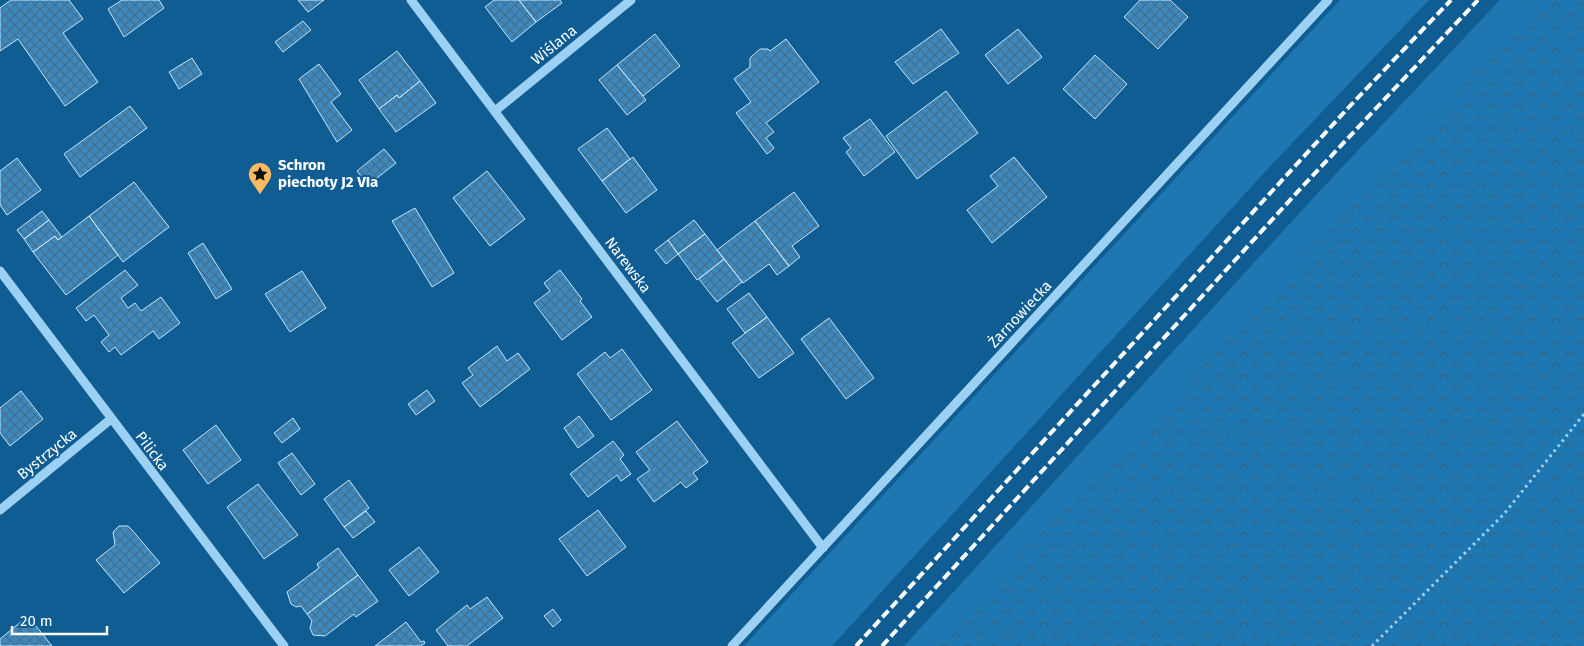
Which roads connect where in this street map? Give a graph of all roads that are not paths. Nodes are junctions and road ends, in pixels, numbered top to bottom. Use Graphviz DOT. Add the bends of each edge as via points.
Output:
graph roads {
  1 [pos="411,0"];
  2 [pos="631,0"];
  3 [pos="1328,0"];
  4 [pos="495,111"];
  5 [pos="0,271"];
  6 [pos="111,419"];
  7 [pos="0,510"];
  8 [pos="823,548"];
  9 [pos="284,646"];
  10 [pos="732,646"];
  1 -- 4 [label="street, Narewska"];
  2 -- 4 [label="street, Wiślana"];
  3 -- 8 [label="street, Żarnowiecka"];
  4 -- 8 [label="street, Narewska"];
  5 -- 6 [label="street, Pilicka"];
  6 -- 7 [label="street, Bystrzycka"];
  6 -- 9 [label="street, Pilicka"];
  8 -- 10 [label="street, Żarnowiecka"];
}
